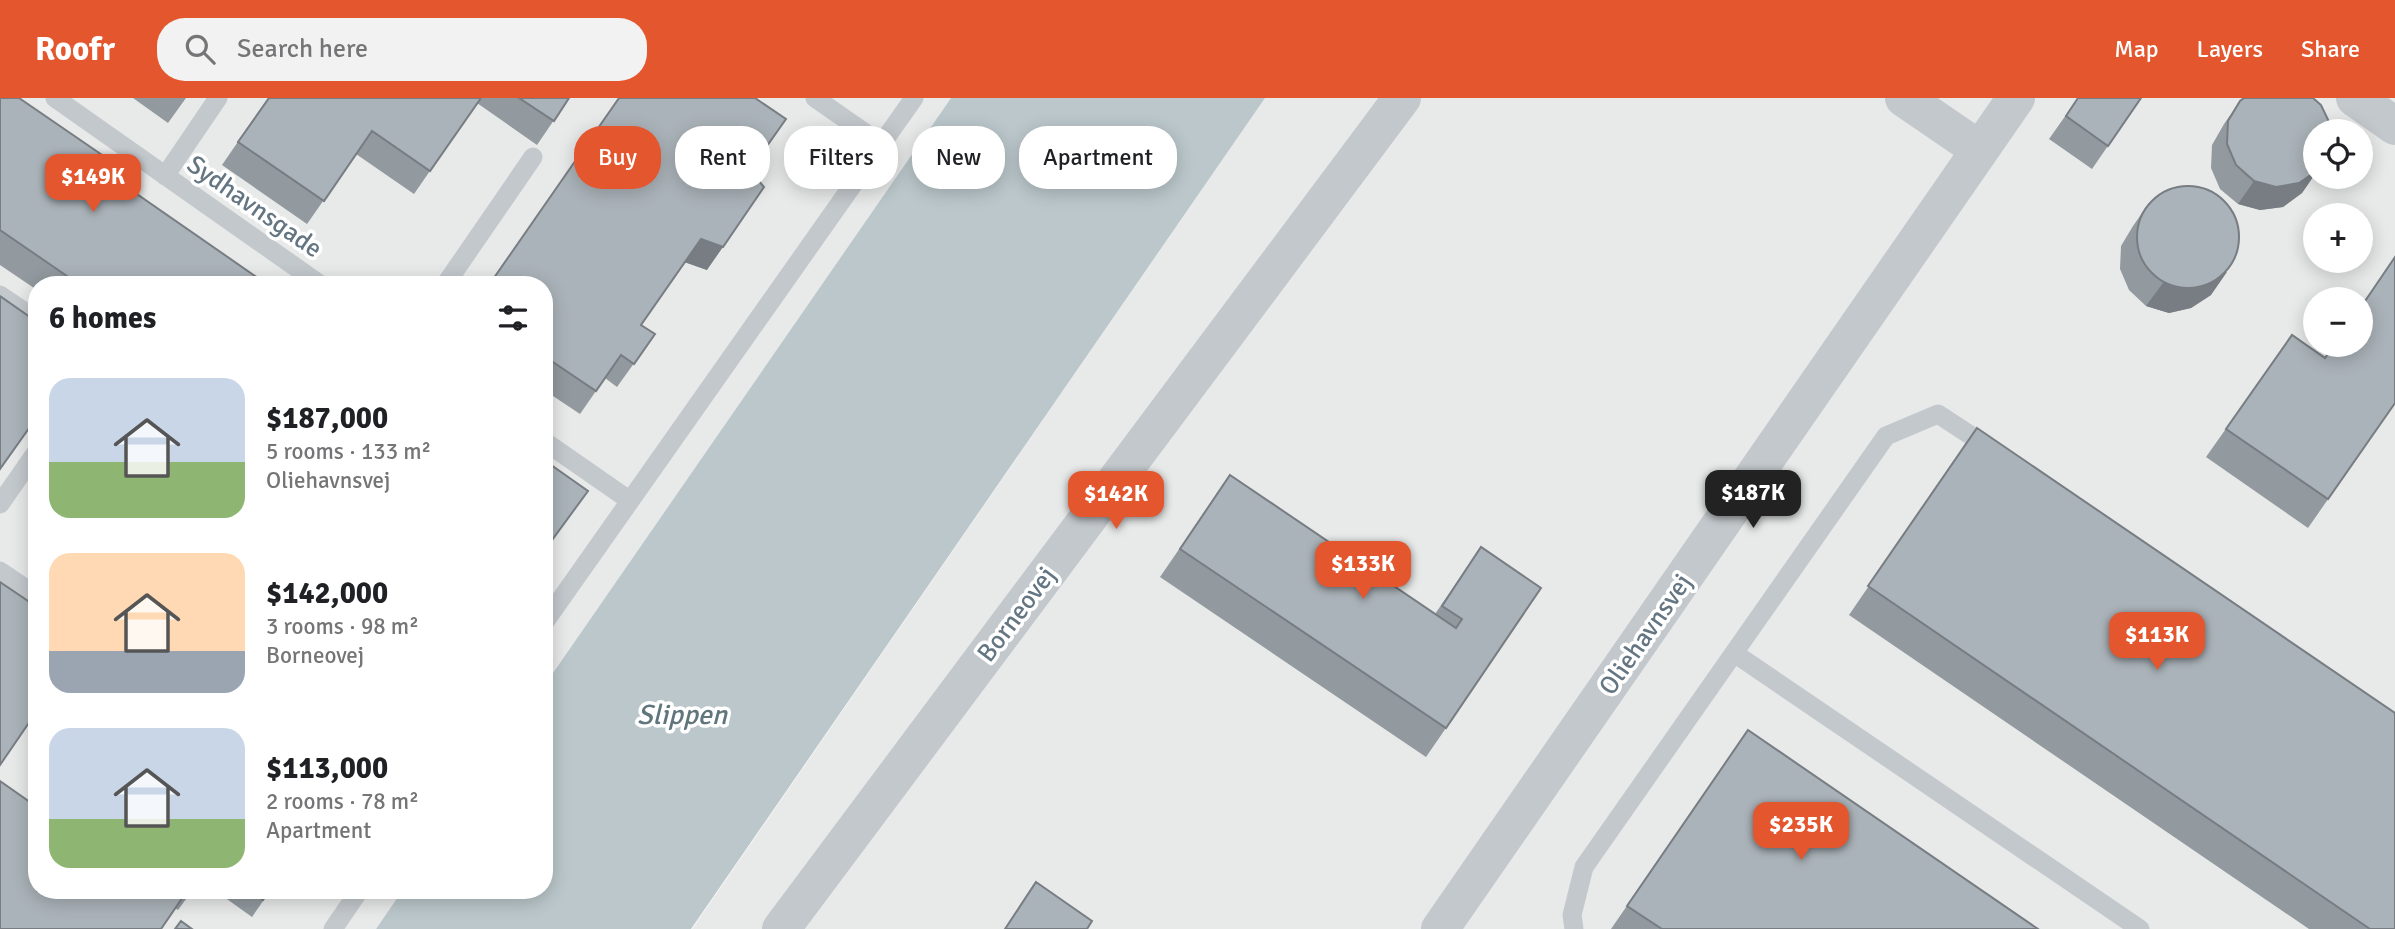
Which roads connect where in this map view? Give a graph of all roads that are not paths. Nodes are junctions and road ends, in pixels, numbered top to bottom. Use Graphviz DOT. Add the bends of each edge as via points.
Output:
graph roads {
  1 [pos="55,98"];
  2 [pos="218,98"];
  3 [pos="815,98"];
  4 [pos="914,98"];
  5 [pos="1402,98"];
  6 [pos="1904,98"];
  7 [pos="2016,98"];
  8 [pos="2355,98"];
  9 [pos="855,126"];
  10 [pos="894,126"];
  11 [pos="2395,126"];
  12 [pos="1980,150"];
  13 [pos="533,157"];
  14 [pos="165,176"];
  15 [pos="849,189"];
  16 [pos="308,276"];
  17 [pos="451,276"];
  18 [pos="0,295"];
  19 [pos="28,314"];
  20 [pos="553,446"];
  21 [pos="2007,459"];
  22 [pos="28,464"];
  23 [pos="629,500"];
  24 [pos="0,504"];
  25 [pos="0,571"];
  26 [pos="28,590"];
  27 [pos="553,609"];
  28 [pos="1734,653"];
  29 [pos="354,899"];
  30 [pos="333,929"];
  31 [pos="781,929"];
  32 [pos="1440,929"];
  33 [pos="1574,929"];
  34 [pos="2140,929"];
  1 -- 14 [label="lane, Sydhavnsgade"];
  2 -- 14 [label="lane"];
  3 -- 9 [label="lane"];
  4 -- 10 [label="lane"];
  5 -- 31 [label="street, Borneovej"];
  6 -- 12 [label="street"];
  7 -- 12 [label="street, Oliehavnsvej"];
  8 -- 11 [label="street"];
  12 -- 32 [label="street, Oliehavnsvej"];
  13 -- 17 [label="lane"];
  14 -- 16 [label="lane, Sydhavnsgade"];
  15 -- 23 [label="lane"];
  18 -- 19 [label="lane"];
  20 -- 23 [label="lane"];
  21 -- 28 [label="lane" via="1938,414 1886,436"];
  22 -- 24 [label="lane"];
  23 -- 27 [label="lane"];
  25 -- 26 [label="lane"];
  28 -- 33 [label="lane" via="1584,867 1572,915"];
  28 -- 34 [label="lane"];
  29 -- 30 [label="lane"];
}
